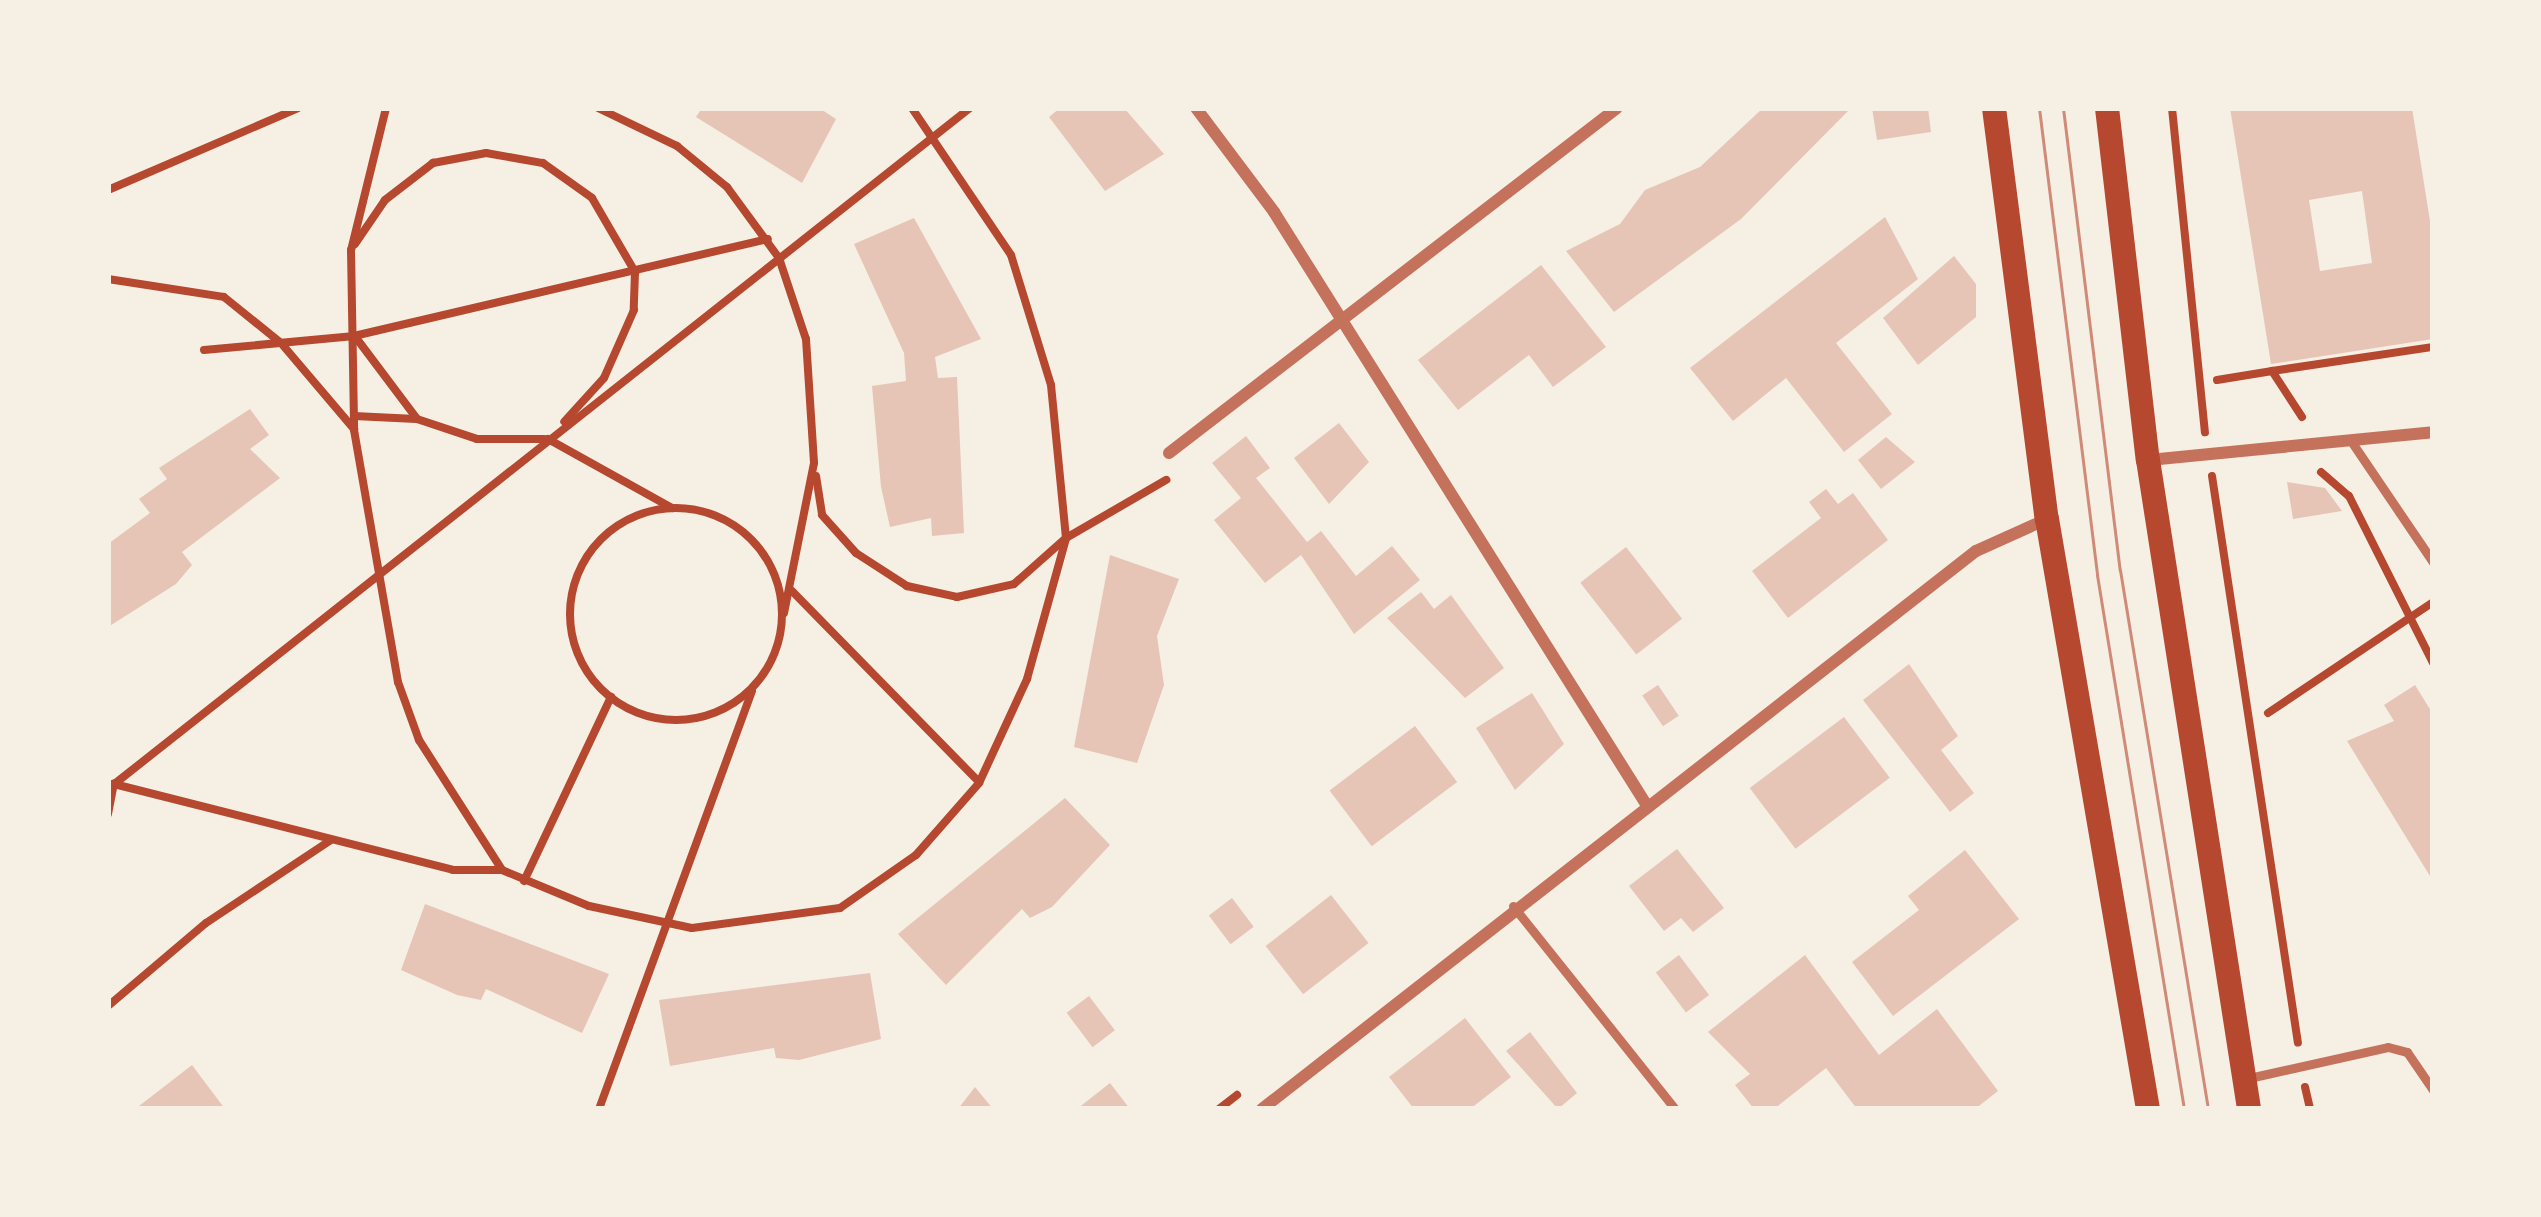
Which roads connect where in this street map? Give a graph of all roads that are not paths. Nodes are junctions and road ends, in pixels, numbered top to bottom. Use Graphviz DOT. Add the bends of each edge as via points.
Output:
graph roads {
  1 [pos="1196,108"];
  2 [pos="1616,108"];
  3 [pos="1994,108"];
  4 [pos="2107,108"];
  5 [pos="1343,322"];
  6 [pos="2433,432"];
  7 [pos="2351,441"];
  8 [pos="1169,453"];
  9 [pos="2148,460"];
  10 [pos="2047,519"];
  11 [pos="2433,562"];
  12 [pos="1646,804"];
  13 [pos="1513,906"];
  14 [pos="2244,1080"];
  15 [pos="2433,1090"];
  16 [pos="1262,1109"];
  17 [pos="1675,1109"];
  18 [pos="2148,1109"];
  19 [pos="2249,1109"];
  1 -- 5 [label="street"];
  2 -- 5 [label="street"];
  3 -- 10 [label="main road"];
  4 -- 9 [label="main road"];
  5 -- 8 [label="street"];
  5 -- 12 [label="street"];
  6 -- 7 [label="street"];
  7 -- 9 [label="street"];
  7 -- 11 [label="lane"];
  9 -- 14 [label="main road"];
  10 -- 12 [label="street" via="1976,550"];
  10 -- 18 [label="main road"];
  12 -- 13 [label="street"];
  13 -- 16 [label="street"];
  13 -- 17 [label="lane"];
  14 -- 15 [label="lane" via="2388,1047 2407,1052"];
  14 -- 19 [label="main road"];
}
